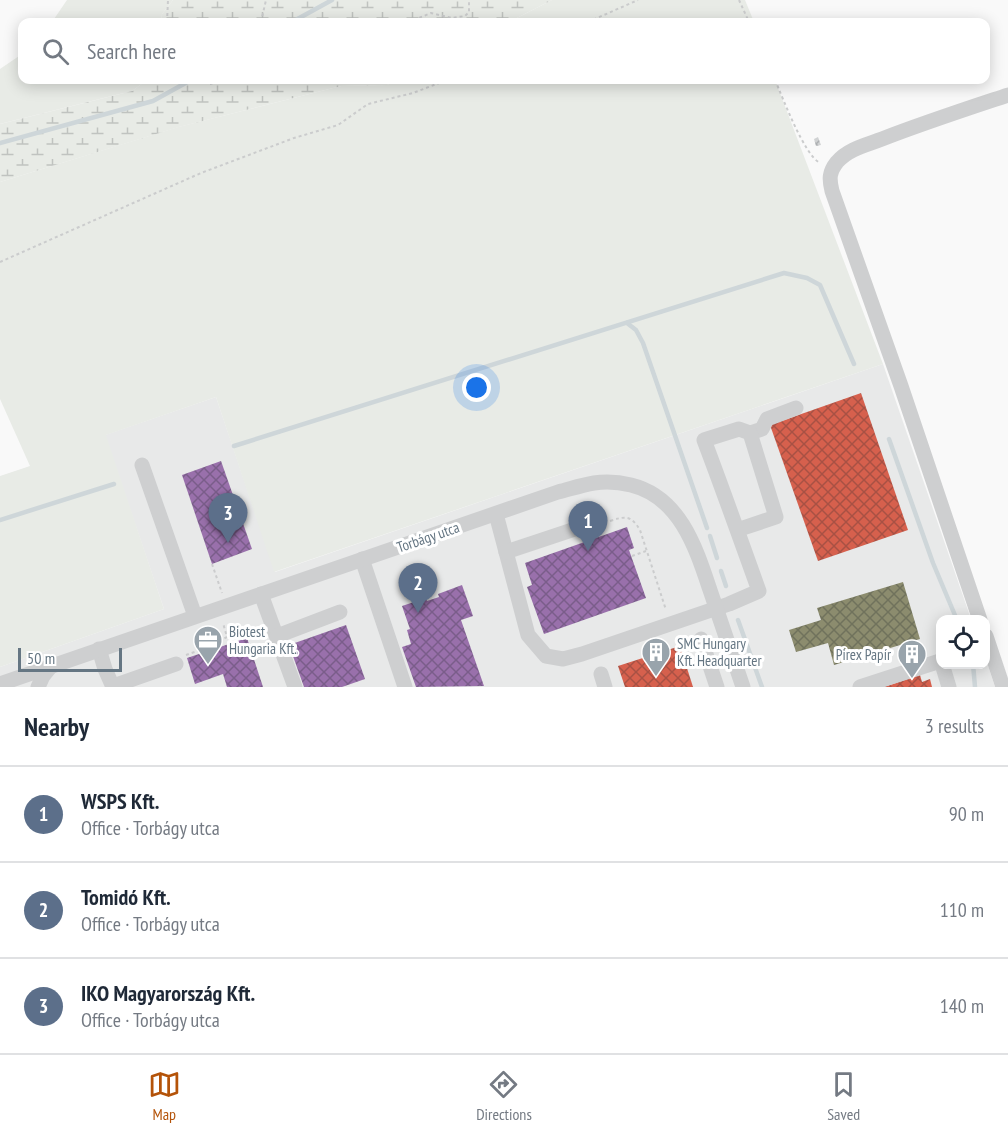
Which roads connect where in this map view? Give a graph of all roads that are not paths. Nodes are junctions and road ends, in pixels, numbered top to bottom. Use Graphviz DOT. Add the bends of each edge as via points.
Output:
graph roads {
  1 [pos="1008,95"];
  2 [pos="796,408"];
  3 [pos="750,433"];
  4 [pos="142,465"];
  5 [pos="496,514"];
  6 [pos="596,522"];
  7 [pos="737,530"];
  8 [pos="506,552"];
  9 [pos="362,559"];
  10 [pos="261,594"];
  11 [pos="716,609"];
  12 [pos="340,612"];
  13 [pos="978,615"];
  14 [pos="195,616"];
  15 [pos="277,636"];
  16 [pos="701,639"];
  17 [pos="990,648"];
  18 [pos="99,649"];
  19 [pos="176,664"];
  20 [pos="936,664"];
  21 [pos="51,666"];
  22 [pos="943,669"];
  23 [pos="0,684"];
  24 [pos="38,687"];
  25 [pos="113,687"];
  26 [pos="295,687"];
  27 [pos="405,687"];
  28 [pos="717,687"];
  29 [pos="742,687"];
  30 [pos="860,687"];
  31 [pos="949,687"];
  32 [pos="1003,687"];
  1 -- 13 [label="street" via="848,152 838,160 829,179"];
  2 -- 3 [label="street" via="768,419 762,429"];
  3 -- 7 [label="street" via="776,517"];
  3 -- 7 [label="street" via="739,429 704,440"];
  4 -- 14 [label="street"];
  5 -- 8 [label="street"];
  5 -- 9 [label="street, Torbágy utca"];
  5 -- 11 [label="street, Torbágy utca" via="596,482 623,483 648,491 672,510 689,534"];
  6 -- 8 [label="street"];
  7 -- 11 [label="street" via="759,591"];
  8 -- 11 [label="street" via="528,635 546,656 563,659 582,654"];
  9 -- 10 [label="street, Torbágy utca"];
  9 -- 27 [label="street"];
  10 -- 14 [label="street, Torbágy utca"];
  10 -- 15 [label="street"];
  11 -- 29 [label="street, Torbágy utca"];
  12 -- 15 [label="street"];
  14 -- 18 [label="street, Torbágy utca"];
  15 -- 26 [label="street"];
  16 -- 28 [label="street"];
  17 -- 32 [label="street"];
  18 -- 21 [label="street, Torbágy utca"];
  18 -- 25 [label="street"];
  19 -- 25 [label="street"];
  20 -- 30 [label="street"];
  21 -- 23 [label="street, Torbágy utca"];
  21 -- 24 [label="street"];
  22 -- 31 [label="street"];
}
